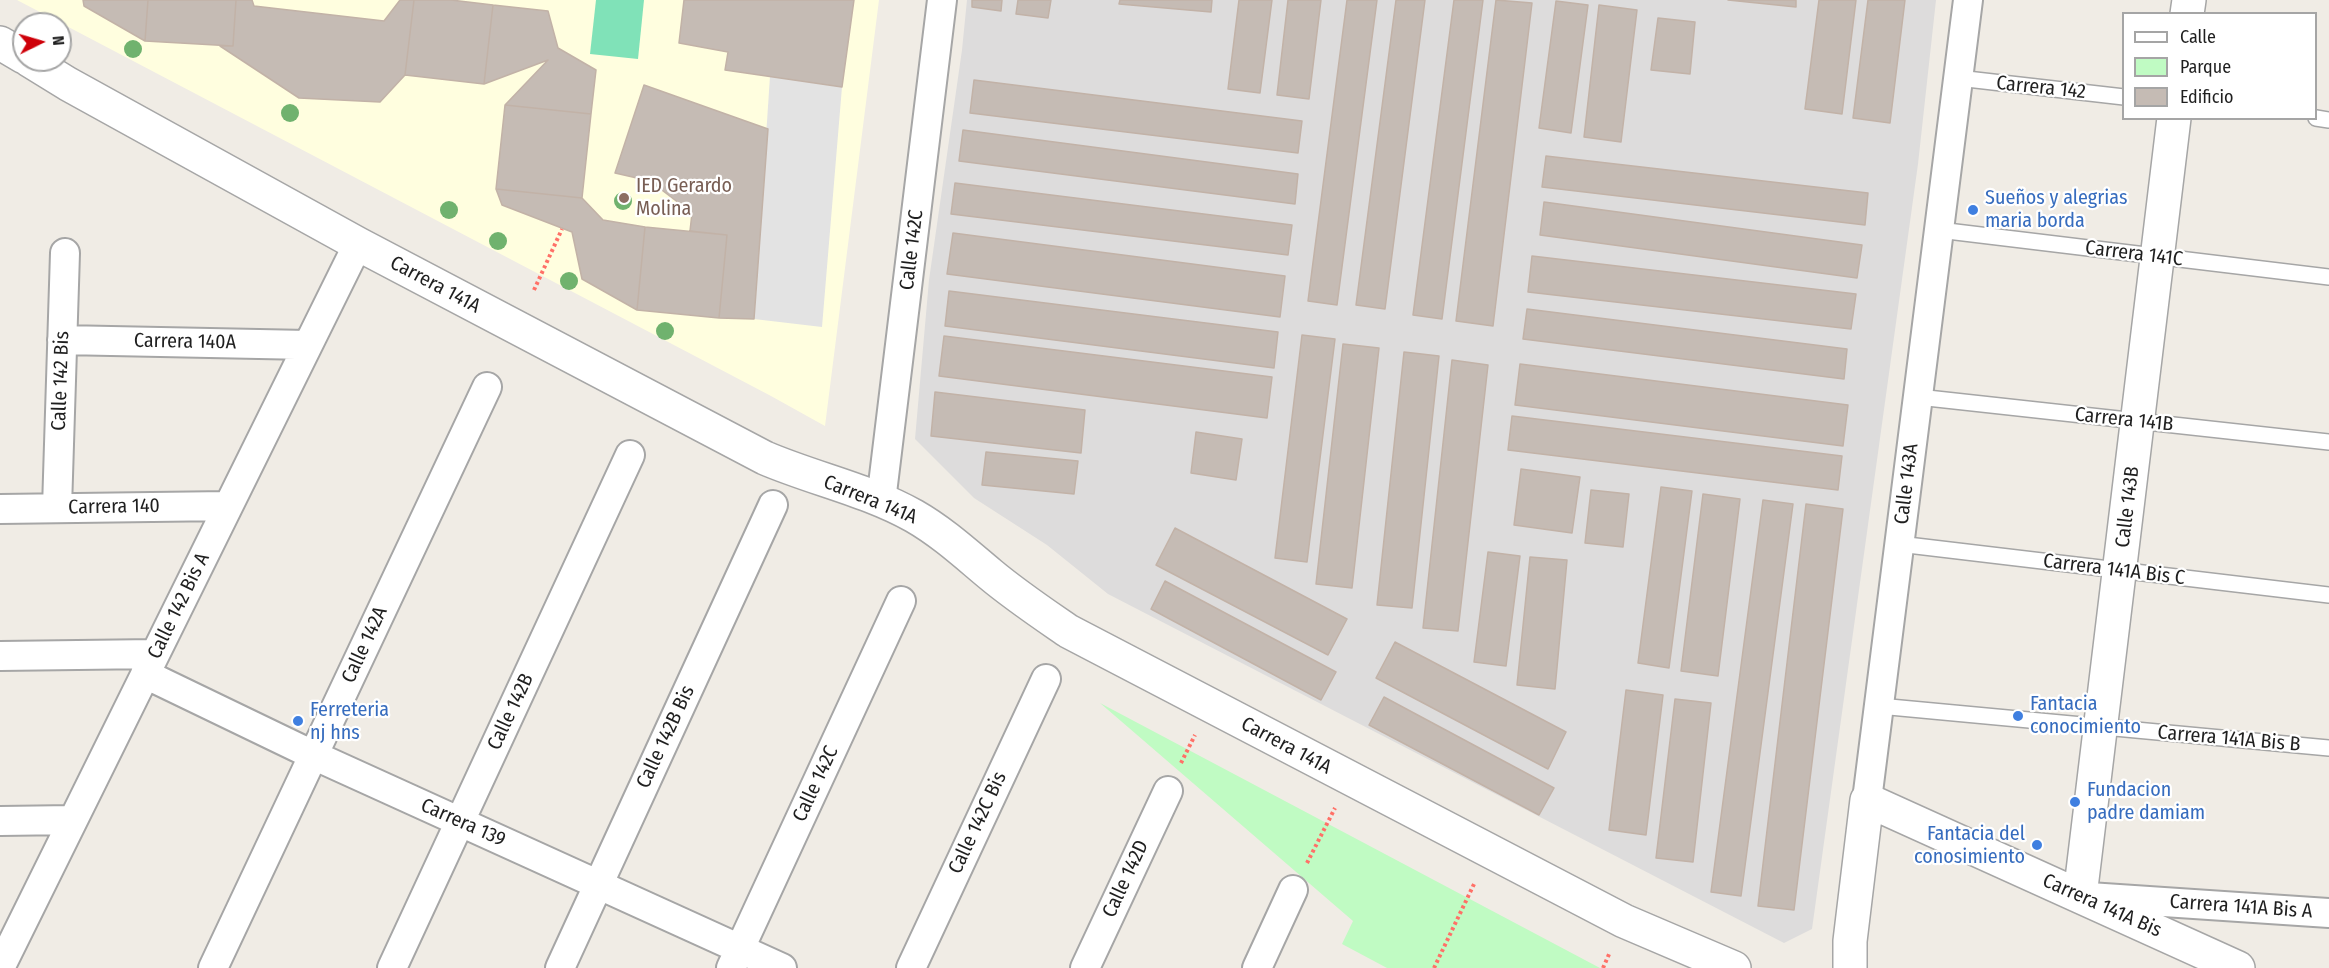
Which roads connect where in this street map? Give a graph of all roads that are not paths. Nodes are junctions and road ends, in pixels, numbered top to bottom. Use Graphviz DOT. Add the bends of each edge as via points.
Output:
graph roads {
  1 [pos="942,0"];
  2 [pos="1968,0"];
  3 [pos="48,72"];
  4 [pos="1958,78"];
  5 [pos="2122,97"];
  6 [pos="2174,120"];
  7 [pos="1939,230"];
  8 [pos="358,244"];
  9 [pos="65,253"];
  10 [pos="2158,256"];
  11 [pos="2329,277"];
  12 [pos="62,340"];
  13 [pos="308,345"];
  14 [pos="487,387"];
  15 [pos="1918,397"];
  16 [pos="2138,421"];
  17 [pos="2329,442"];
  18 [pos="630,455"];
  19 [pos="881,501"];
  20 [pos="228,506"];
  21 [pos="772,506"];
  22 [pos="57,508"];
  23 [pos="0,509"];
  24 [pos="1899,544"];
  25 [pos="2120,571"];
  26 [pos="2329,595"];
  27 [pos="901,601"];
  28 [pos="0,656"];
  29 [pos="150,664"];
  30 [pos="1046,679"];
  31 [pos="1879,706"];
  32 [pos="2101,727"];
  33 [pos="2329,748"];
  34 [pos="313,755"];
  35 [pos="1168,791"];
  36 [pos="1867,800"];
  37 [pos="73,820"];
  38 [pos="0,821"];
  39 [pos="460,822"];
  40 [pos="598,885"];
  41 [pos="1293,891"];
  42 [pos="2080,896"];
  43 [pos="2329,913"];
  44 [pos="735,958"];
  45 [pos="0,968"];
  46 [pos="213,968"];
  47 [pos="392,968"];
  48 [pos="560,968"];
  49 [pos="782,968"];
  50 [pos="910,968"];
  51 [pos="1085,968"];
  52 [pos="1257,968"];
  53 [pos="1734,968"];
  54 [pos="1850,968"];
  55 [pos="2238,968"];
  1 -- 19 [label="street, Calle 142C"];
  2 -- 4 [label="street, Calle 143A"];
  3 -- 8 [label="street, Carrera 141A"];
  4 -- 5 [label="lane, Carrera 142"];
  4 -- 7 [label="street, Calle 143A"];
  6 -- 10 [label="street, Calle 143B"];
  7 -- 10 [label="lane, Carrera 141C"];
  7 -- 15 [label="street, Calle 143A"];
  8 -- 13 [label="street, Calle 142 Bis A"];
  8 -- 19 [label="street, Carrera 141A" via="765,458"];
  9 -- 12 [label="street, Calle 142 Bis"];
  10 -- 11 [label="lane, Carrera 141C"];
  10 -- 16 [label="street, Calle 143B"];
  12 -- 13 [label="street, Carrera 140A"];
  12 -- 22 [label="street, Calle 142 Bis"];
  13 -- 20 [label="street, Calle 142 Bis A"];
  14 -- 34 [label="street, Calle 142A"];
  15 -- 16 [label="lane, Carrera 141B"];
  15 -- 24 [label="street, Calle 143A"];
  16 -- 17 [label="lane, Carrera 141B"];
  16 -- 25 [label="street, Calle 143B"];
  18 -- 39 [label="street, Calle 142B"];
  19 -- 53 [label="street, Carrera 141A" via="946,537 1068,631 1624,921"];
  20 -- 22 [label="street, Carrera 140"];
  20 -- 29 [label="street, Calle 142 Bis A"];
  21 -- 40 [label="street, Calle 142B Bis"];
  22 -- 23 [label="street, Carrera 140"];
  24 -- 25 [label="lane, Carrera 141A Bis C"];
  24 -- 31 [label="street, Calle 143A"];
  25 -- 26 [label="lane, Carrera 141A Bis C"];
  25 -- 32 [label="street, Calle 143B"];
  27 -- 44 [label="street, Calle 142C"];
  28 -- 29 [label="street, Carrera 139"];
  29 -- 34 [label="street, Carrera 139"];
  29 -- 37 [label="street, Calle 142 Bis A"];
  30 -- 50 [label="street, Calle 142C Bis"];
  31 -- 32 [label="lane, Carrera 141A Bis B"];
  31 -- 36 [label="street, Calle 143A"];
  32 -- 33 [label="lane, Carrera 141A Bis B"];
  32 -- 42 [label="street, Calle 143B"];
  34 -- 39 [label="street, Carrera 139"];
  34 -- 46 [label="street, Calle 142A"];
  35 -- 51 [label="street, Calle 142D"];
  36 -- 42 [label="street, Carrera 141A Bis"];
  36 -- 54 [label="street, Calle 143A"];
  37 -- 38 [label="street"];
  37 -- 45 [label="street, Calle 142 Bis A"];
  39 -- 40 [label="street, Carrera 139"];
  39 -- 47 [label="street, Calle 142B"];
  40 -- 44 [label="street, Carrera 139"];
  40 -- 48 [label="street, Calle 142B Bis"];
  41 -- 52 [label="street"];
  42 -- 43 [label="street, Carrera 141A Bis A"];
  42 -- 55 [label="street, Carrera 141A Bis"];
  44 -- 49 [label="street, Carrera 139"];
}
